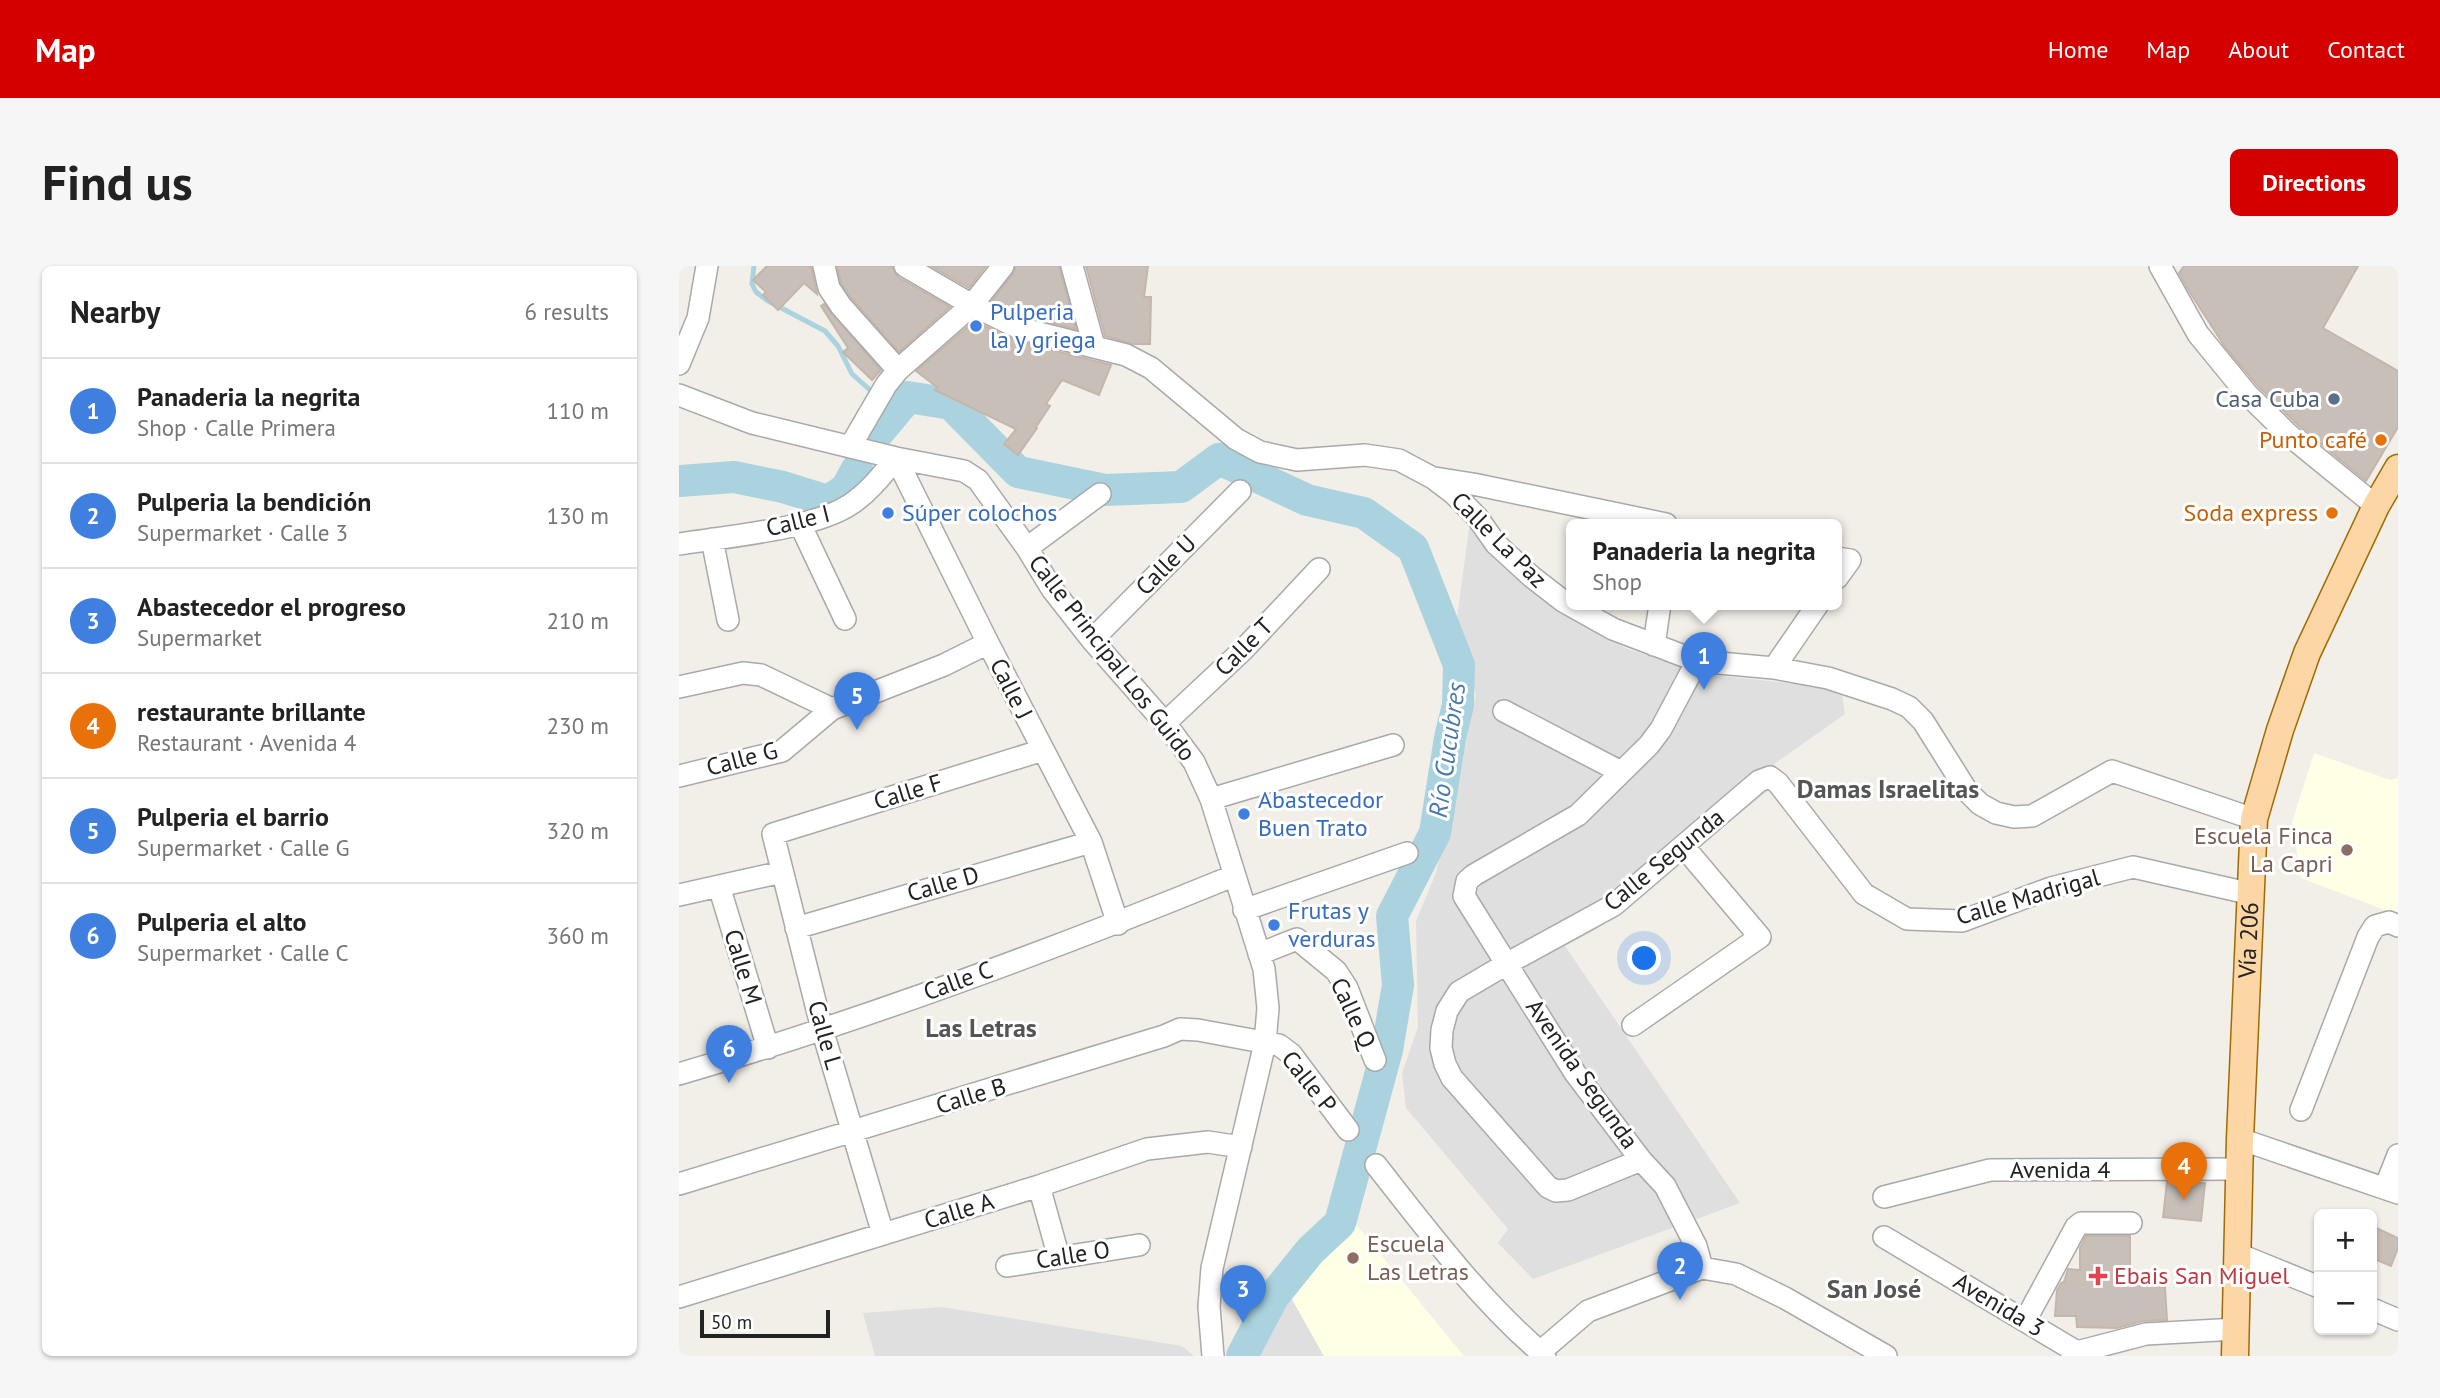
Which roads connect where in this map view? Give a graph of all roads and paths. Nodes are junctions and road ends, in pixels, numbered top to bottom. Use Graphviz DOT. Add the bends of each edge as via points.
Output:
graph roads {
  1 [pos="707,266"];
  2 [pos="824,266"];
  3 [pos="905,266"];
  4 [pos="1003,266"];
  5 [pos="1072,266"];
  6 [pos="2160,266"];
  7 [pos="972,305"];
  8 [pos="1094,346"];
  9 [pos="679,364"];
  10 [pos="898,370"];
  11 [pos="679,395"];
  12 [pos="850,447"];
  13 [pos="896,458"];
  14 [pos="2398,468"];
  15 [pos="1433,478"];
  16 [pos="1240,491"];
  17 [pos="1100,494"];
  18 [pos="2376,506"];
  19 [pos="1642,519"];
  20 [pos="800,524"];
  21 [pos="712,539"];
  22 [pos="679,544"];
  23 [pos="1027,548"];
  24 [pos="1842,559"];
  25 [pos="1319,569"];
  26 [pos="1842,571"];
  27 [pos="1566,603"];
  28 [pos="1579,610"];
  29 [pos="1659,610"];
  30 [pos="1814,610"];
  31 [pos="845,619"];
  32 [pos="728,620"];
  33 [pos="1093,640"];
  34 [pos="988,643"];
  35 [pos="1654,645"];
  36 [pos="1697,661"];
  37 [pos="1775,668"];
  38 [pos="679,687"];
  39 [pos="832,709"];
  40 [pos="1504,712"];
  41 [pos="1165,723"];
  42 [pos="1393,745"];
  43 [pos="1043,750"];
  44 [pos="1621,772"];
  45 [pos="679,776"];
  46 [pos="1778,783"];
  47 [pos="1211,799"];
  48 [pos="2254,819"];
  49 [pos="773,834"];
  50 [pos="1091,842"];
  51 [pos="1684,846"];
  52 [pos="1407,853"];
  53 [pos="782,872"];
  54 [pos="1233,876"];
  55 [pos="719,886"];
  56 [pos="2252,894"];
  57 [pos="679,895"];
  58 [pos="1244,910"];
  59 [pos="1118,923"];
  60 [pos="2398,926"];
  61 [pos="796,928"];
  62 [pos="1259,954"];
  63 [pos="1508,962"];
  64 [pos="1633,1025"];
  65 [pos="822,1029"];
  66 [pos="1265,1043"];
  67 [pos="768,1048"];
  68 [pos="1375,1060"];
  69 [pos="679,1074"];
  70 [pos="2301,1110"];
  71 [pos="1348,1130"];
  72 [pos="853,1133"];
  73 [pos="2240,1139"];
  74 [pos="1241,1147"];
  75 [pos="2398,1155"];
  76 [pos="1641,1160"];
  77 [pos="1376,1165"];
  78 [pos="2240,1169"];
  79 [pos="679,1184"];
  80 [pos="1039,1186"];
  81 [pos="2391,1191"];
  82 [pos="1884,1197"];
  83 [pos="2131,1223"];
  84 [pos="883,1234"];
  85 [pos="1884,1237"];
  86 [pos="1139,1245"];
  87 [pos="2238,1254"];
  88 [pos="1059,1258"];
  89 [pos="1007,1266"];
  90 [pos="1702,1268"];
  91 [pos="2314,1285"];
  92 [pos="679,1297"];
  93 [pos="2377,1311"];
  94 [pos="2398,1320"];
  95 [pos="2025,1321"];
  96 [pos="2237,1329"];
  97 [pos="1207,1351"];
  98 [pos="1542,1354"];
  99 [pos="2075,1354"];
  100 [pos="1886,1356"];
  101 [pos="2235,1356"];
  1 -- 9 [label="street" via="698,318"];
  2 -- 10 [label="street" via="829,288 841,306"];
  3 -- 7 [label="street, Calle La Paz"];
  4 -- 7 [label="street"];
  5 -- 8 [label="street"];
  6 -- 18 [label="street" via="2198,334 2247,394 2290,436"];
  7 -- 8 [label="street, Calle La Paz" via="1025,330"];
  7 -- 10 [label="street"];
  8 -- 15 [label="street, Calle La Paz" via="1151,368 1236,439 1260,452 1297,460 1365,455 1399,460"];
  10 -- 12 [label="street"];
  11 -- 12 [label="street, Calle Principal Los Guido" via="752,423"];
  12 -- 13 [label="street, Calle Principal Los Guido"];
  13 -- 20 [label="street, Calle I" via="851,504"];
  13 -- 23 [label="street, Calle Principal Los Guido" via="964,471 978,480"];
  13 -- 34 [label="street, Calle J"];
  14 -- 18 [label="main road, Vía 206"];
  15 -- 19 [label="street"];
  15 -- 27 [label="street, Calle La Paz" via="1477,517 1505,552"];
  16 -- 33 [label="street, Calle U"];
  17 -- 23 [label="street"];
  18 -- 48 [label="main road, Vía 206" via="2307,653"];
  20 -- 21 [label="street, Calle I"];
  20 -- 31 [label="street"];
  21 -- 22 [label="street, Calle I"];
  21 -- 32 [label="street"];
  23 -- 33 [label="street, Calle Principal Los Guido" via="1052,589"];
  24 -- 26 [label="street" via="1850,560"];
  25 -- 41 [label="street, Calle T" via="1243,650"];
  28 -- 35 [label="street, Calle La Paz"];
  29 -- 35 [label="street"];
  30 -- 37 [label="street"];
  33 -- 41 [label="street, Calle Principal Los Guido"];
  34 -- 39 [label="street, Calle G"];
  34 -- 43 [label="street, Calle J"];
  35 -- 36 [label="street, Calle La Paz"];
  36 -- 37 [label="street, Calle La Paz"];
  36 -- 44 [label="street" via="1661,729"];
  37 -- 48 [label="street, Calle La Paz" via="1829,678 1909,707 1923,721 1967,791 1996,813 2032,816 2112,771"];
  38 -- 39 [label="street" via="743,673 761,675"];
  39 -- 45 [label="street, Calle G" via="782,751"];
  40 -- 44 [label="street"];
  41 -- 47 [label="street, Calle Principal Los Guido" via="1194,762"];
  42 -- 47 [label="street"];
  43 -- 49 [label="street, Calle F"];
  43 -- 50 [label="street, Calle J"];
  44 -- 63 [label="street, Avenida Segunda" via="1578,815 1467,881 1464,896"];
  46 -- 51 [label="street, Calle Segunda" via="1770,777 1759,781"];
  46 -- 56 [label="street, Calle Madrigal" via="1864,894 1907,919 1962,921 2051,888 2133,867"];
  47 -- 54 [label="street, Calle Principal Los Guido"];
  48 -- 56 [label="main road, Vía 206"];
  49 -- 53 [label="street, Calle L"];
  50 -- 59 [label="street, Calle J"];
  50 -- 61 [label="street, Calle D"];
  51 -- 63 [label="street, Calle Segunda" via="1614,905"];
  51 -- 64 [label="street" via="1760,937"];
  52 -- 58 [label="street"];
  53 -- 55 [label="street"];
  53 -- 61 [label="street, Calle L"];
  54 -- 58 [label="street, Calle Principal Los Guido"];
  54 -- 59 [label="street, Calle C"];
  55 -- 57 [label="street"];
  55 -- 67 [label="street, Calle M"];
  56 -- 73 [label="main road, Vía 206"];
  58 -- 62 [label="street, Calle Principal Los Guido"];
  59 -- 65 [label="street, Calle C"];
  60 -- 70 [label="street" via="2389,922 2375,926 2368,937"];
  61 -- 65 [label="street, Calle L"];
  62 -- 66 [label="street, Calle Principal Los Guido" via="1268,1008"];
  62 -- 68 [label="street, Calle Q" via="1297,939 1335,971 1347,988"];
  63 -- 76 [label="street, Avenida Segunda" via="1575,1073"];
  63 -- 76 [label="street, Calle Segunda" via="1459,992 1447,1011 1441,1048 1452,1078 1556,1191"];
  65 -- 67 [label="street, Calle C"];
  65 -- 72 [label="street, Calle L"];
  66 -- 71 [label="street, Calle P" via="1279,1045 1291,1054"];
  66 -- 72 [label="street, Calle B" via="1180,1029"];
  66 -- 74 [label="street, Calle Principal Los Guido"];
  67 -- 69 [label="street, Calle C"];
  72 -- 79 [label="street, Calle B"];
  72 -- 84 [label="street, Calle L"];
  73 -- 78 [label="main road, Vía 206"];
  73 -- 81 [label="street"];
  74 -- 80 [label="street, Calle A" via="1208,1142 1147,1149"];
  74 -- 97 [label="street, Calle Principal Los Guido" via="1212,1268"];
  75 -- 81 [label="street"];
  76 -- 90 [label="street, Avenida Segunda" via="1665,1186 1696,1246"];
  77 -- 98 [label="street" via="1432,1237"];
  78 -- 82 [label="street, Avenida 4" via="1990,1170"];
  78 -- 87 [label="main road, Vía 206"];
  80 -- 84 [label="street, Calle A"];
  80 -- 88 [label="street"];
  83 -- 95 [label="street" via="2081,1223 2076,1227"];
  84 -- 92 [label="street, Calle A"];
  85 -- 95 [label="street, Avenida 3"];
  86 -- 88 [label="street, Calle O"];
  87 -- 91 [label="street"];
  87 -- 96 [label="main road, Vía 206"];
  88 -- 89 [label="street, Calle O"];
  90 -- 98 [label="street" via="1588,1311"];
  90 -- 100 [label="street" via="1736,1274"];
  93 -- 94 [label="street"];
  95 -- 99 [label="street, Avenida 3"];
  96 -- 99 [label="street" via="2146,1334"];
  96 -- 101 [label="main road, Vía 206"];
}
